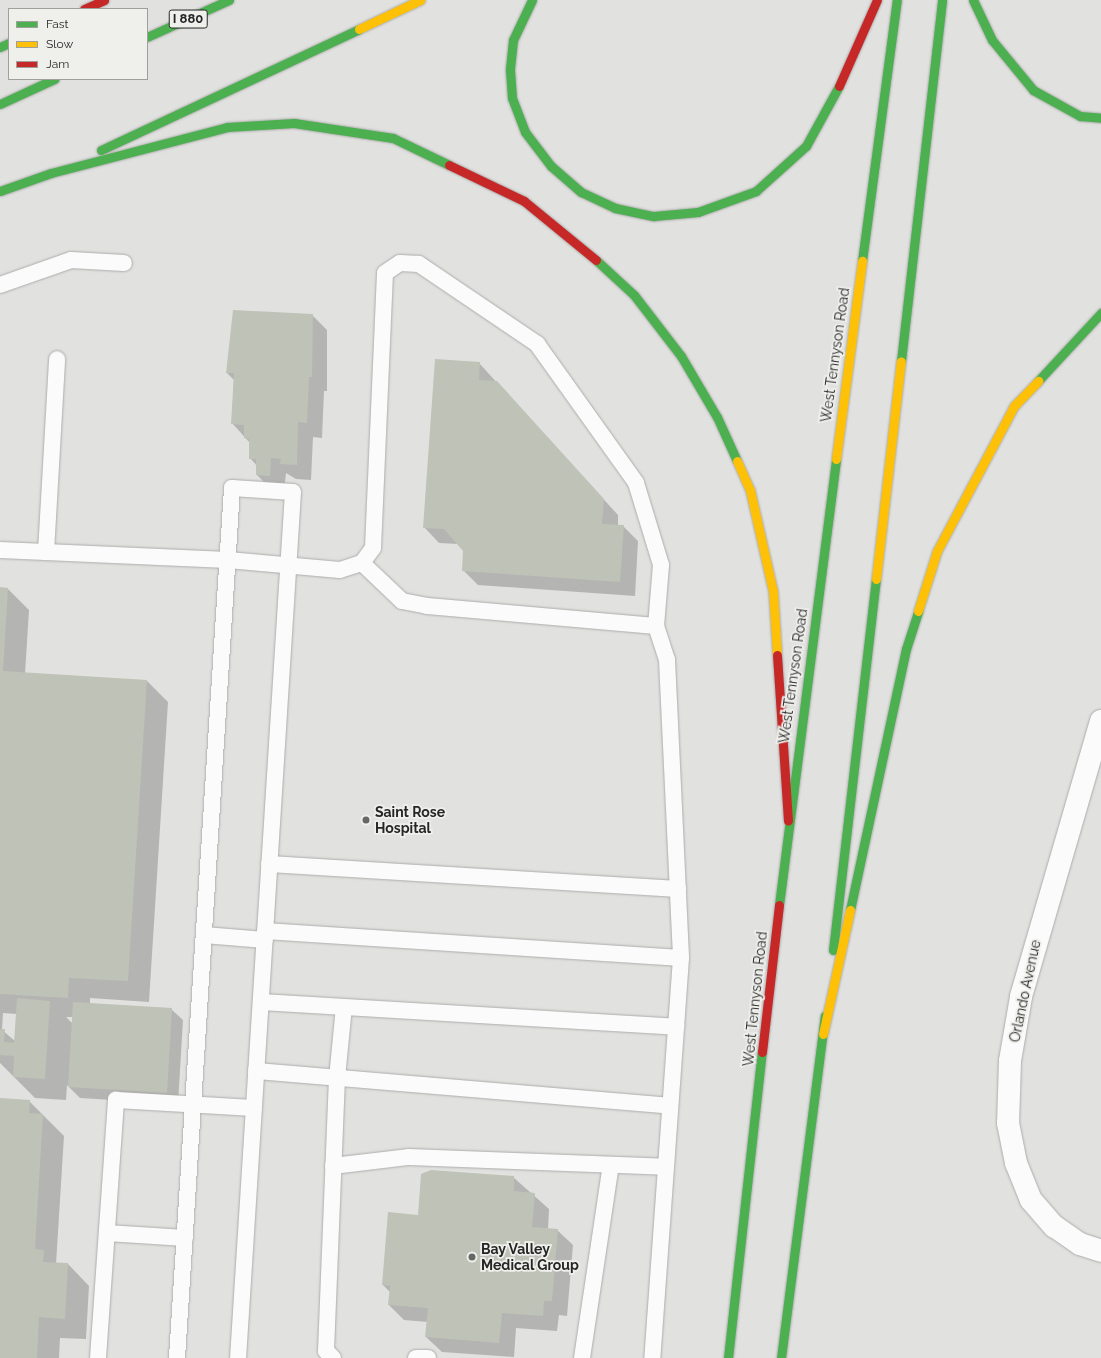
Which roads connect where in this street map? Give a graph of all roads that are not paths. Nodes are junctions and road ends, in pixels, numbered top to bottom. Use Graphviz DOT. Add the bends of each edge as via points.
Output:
graph roads {
  1 [pos="104,0"];
  2 [pos="229,0"];
  3 [pos="420,0"];
  4 [pos="532,0"];
  5 [pos="877,0"];
  6 [pos="897,0"];
  7 [pos="942,0"];
  8 [pos="974,0"];
  9 [pos="86,8"];
  10 [pos="148,37"];
  11 [pos="52,80"];
  12 [pos="0,104"];
  13 [pos="1101,118"];
  14 [pos="51,173"];
  15 [pos="0,191"];
  16 [pos="124,263"];
  17 [pos="0,285"];
  18 [pos="1101,313"];
  19 [pos="57,359"];
  20 [pos="0,550"];
  21 [pos="46,552"];
  22 [pos="228,560"];
  23 [pos="362,563"];
  24 [pos="288,565"];
  25 [pos="656,626"];
  26 [pos="1101,721"];
  27 [pos="788,821"];
  28 [pos="269,864"];
  29 [pos="678,889"];
  30 [pos="204,935"];
  31 [pos="265,935"];
  32 [pos="681,958"];
  33 [pos="260,1002"];
  34 [pos="344,1007"];
  35 [pos="676,1027"];
  36 [pos="823,1034"];
  37 [pos="256,1071"];
  38 [pos="337,1078"];
  39 [pos="194,1104"];
  40 [pos="670,1106"];
  41 [pos="254,1108"];
  42 [pos="611,1165"];
  43 [pos="333,1166"];
  44 [pos="665,1167"];
  45 [pos="107,1233"];
  46 [pos="185,1238"];
  47 [pos="1101,1251"];
  48 [pos="98,1358"];
  49 [pos="177,1358"];
  50 [pos="238,1358"];
  51 [pos="333,1358"];
  52 [pos="416,1358"];
  53 [pos="428,1358"];
  54 [pos="582,1358"];
  55 [pos="652,1358"];
  56 [pos="728,1358"];
  57 [pos="781,1358"];
  1 -- 9 [label="main road"];
  2 -- 10 [label="main road, I 880"];
  3 -- 14 [label="main road"];
  4 -- 5 [label="main road" via="513,40 510,70 512,98 525,132 551,166 581,192 615,208 654,216 698,212 756,191 777,175 806,146 828,112"];
  6 -- 27 [label="main road, West Tennyson Road"];
  7 -- 36 [label="main road"];
  8 -- 13 [label="main road" via="992,40 1033,90 1080,116"];
  11 -- 12 [label="main road"];
  14 -- 15 [label="main road"];
  14 -- 27 [label="main road" via="227,127 294,123 342,128 393,138 451,164 524,201 578,244 634,296 682,356 717,417 750,490 773,591"];
  16 -- 17 [label="lane" via="71,260"];
  18 -- 36 [label="main road" via="1014,406 937,551 906,649"];
  19 -- 21 [label="lane"];
  20 -- 21 [label="lane"];
  21 -- 22 [label="lane"];
  22 -- 24 [label="lane"];
  22 -- 24 [label="lane" via="232,488 293,492"];
  22 -- 30 [label="lane"];
  23 -- 24 [label="lane" via="340,570"];
  23 -- 25 [label="lane" via="402,601 427,606"];
  23 -- 25 [label="lane" via="373,548 385,273 400,263 419,264 537,344 636,483 661,565"];
  24 -- 28 [label="lane"];
  25 -- 29 [label="lane" via="667,660"];
  26 -- 47 [label="street, Orlando Avenue" via="1034,945 1010,1061 1008,1123 1016,1163 1031,1200 1054,1226 1080,1244"];
  27 -- 56 [label="main road, West Tennyson Road"];
  28 -- 29 [label="lane"];
  28 -- 31 [label="lane"];
  29 -- 32 [label="lane"];
  30 -- 31 [label="lane"];
  30 -- 39 [label="lane"];
  31 -- 32 [label="lane"];
  31 -- 33 [label="lane"];
  32 -- 35 [label="lane"];
  33 -- 34 [label="lane"];
  33 -- 37 [label="lane"];
  34 -- 35 [label="lane"];
  34 -- 38 [label="lane"];
  35 -- 40 [label="lane"];
  36 -- 57 [label="main road"];
  37 -- 38 [label="lane"];
  37 -- 41 [label="lane"];
  38 -- 40 [label="lane"];
  38 -- 43 [label="lane"];
  39 -- 41 [label="lane"];
  39 -- 45 [label="lane" via="116,1100"];
  39 -- 46 [label="lane"];
  40 -- 44 [label="lane"];
  41 -- 50 [label="lane"];
  42 -- 43 [label="lane" via="409,1157"];
  42 -- 44 [label="lane"];
  42 -- 54 [label="lane"];
  43 -- 51 [label="lane" via="326,1351"];
  44 -- 55 [label="lane"];
  45 -- 46 [label="lane"];
  45 -- 48 [label="lane"];
  46 -- 49 [label="lane"];
  52 -- 53 [label="lane"];
}
